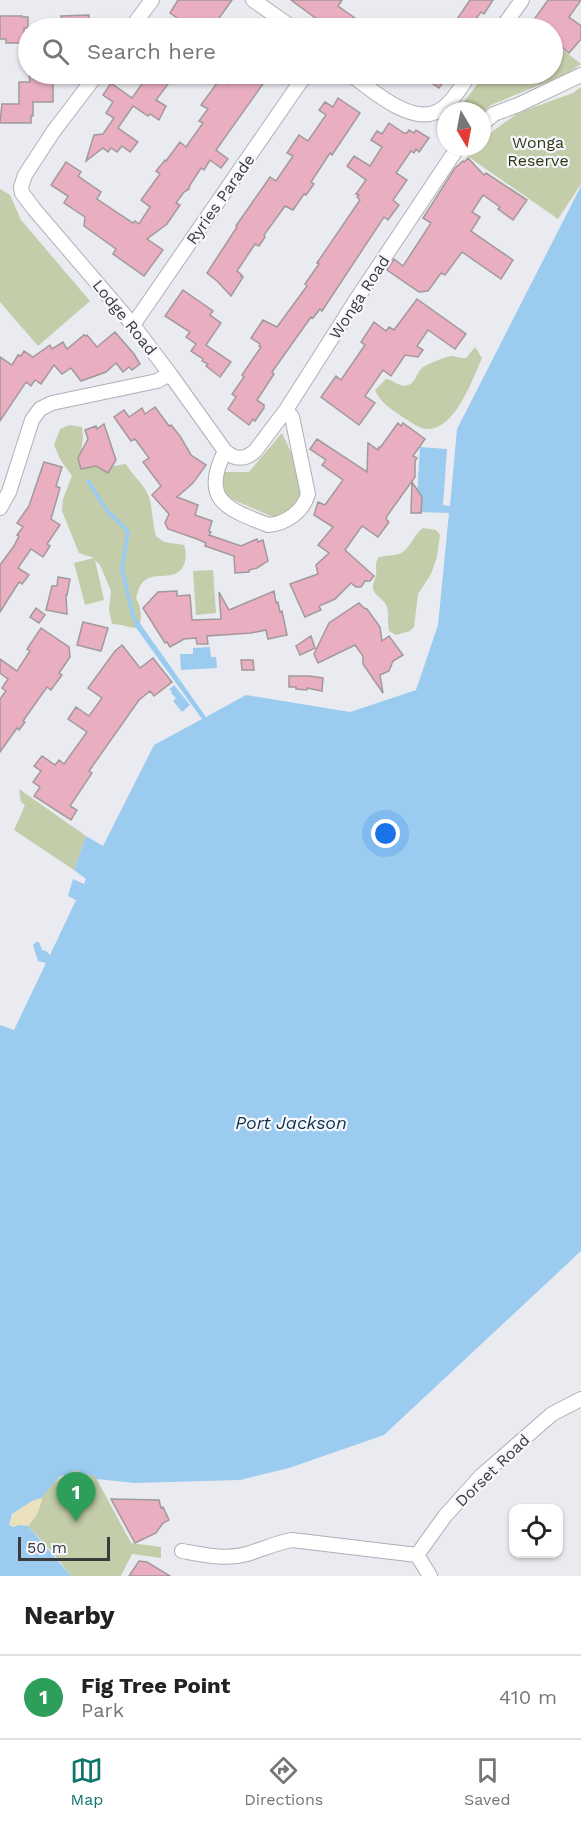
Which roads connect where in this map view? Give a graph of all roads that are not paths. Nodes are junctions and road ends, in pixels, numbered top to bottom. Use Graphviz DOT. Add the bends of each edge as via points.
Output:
graph roads {
  1 [pos="152,0"];
  2 [pos="253,0"];
  3 [pos="522,0"];
  4 [pos="138,18"];
  5 [pos="279,18"];
  6 [pos="509,18"];
  7 [pos="581,75"];
  8 [pos="89,84"];
  9 [pos="301,84"];
  10 [pos="365,84"];
  11 [pos="462,84"];
  12 [pos="562,84"];
  13 [pos="563,84"];
  14 [pos="491,116"];
  15 [pos="452,156"];
  16 [pos="133,325"];
  17 [pos="170,374"];
  18 [pos="286,410"];
  19 [pos="225,451"];
  20 [pos="0,508"];
  21 [pos="581,1399"];
  22 [pos="182,1551"];
  23 [pos="417,1556"];
  24 [pos="430,1576"];
  1 -- 4 [label="street"];
  2 -- 5 [label="street"];
  3 -- 6 [label="street"];
  7 -- 13 [label="street"];
  8 -- 16 [label="street, Lodge Road" via="25,175 22,193"];
  9 -- 16 [label="street, Ryries Parade"];
  10 -- 11 [label="street" via="416,115 436,112 445,106"];
  12 -- 14 [label="street"];
  15 -- 18 [label="street, Wonga Road"];
  16 -- 17 [label="street, Lodge Road"];
  17 -- 19 [label="street, Lodge Road"];
  17 -- 20 [label="street" via="157,381 52,403 40,409 32,420"];
  18 -- 19 [label="street, Wonga Road" via="250,455 239,458"];
  18 -- 19 [label="street" via="292,417 308,495 293,516 268,525 236,513 221,501 216,471"];
  21 -- 23 [label="street, Dorset Road" via="552,1414 481,1476 445,1516"];
  22 -- 23 [label="street" via="221,1557 292,1540"];
  23 -- 24 [label="street"];
}
